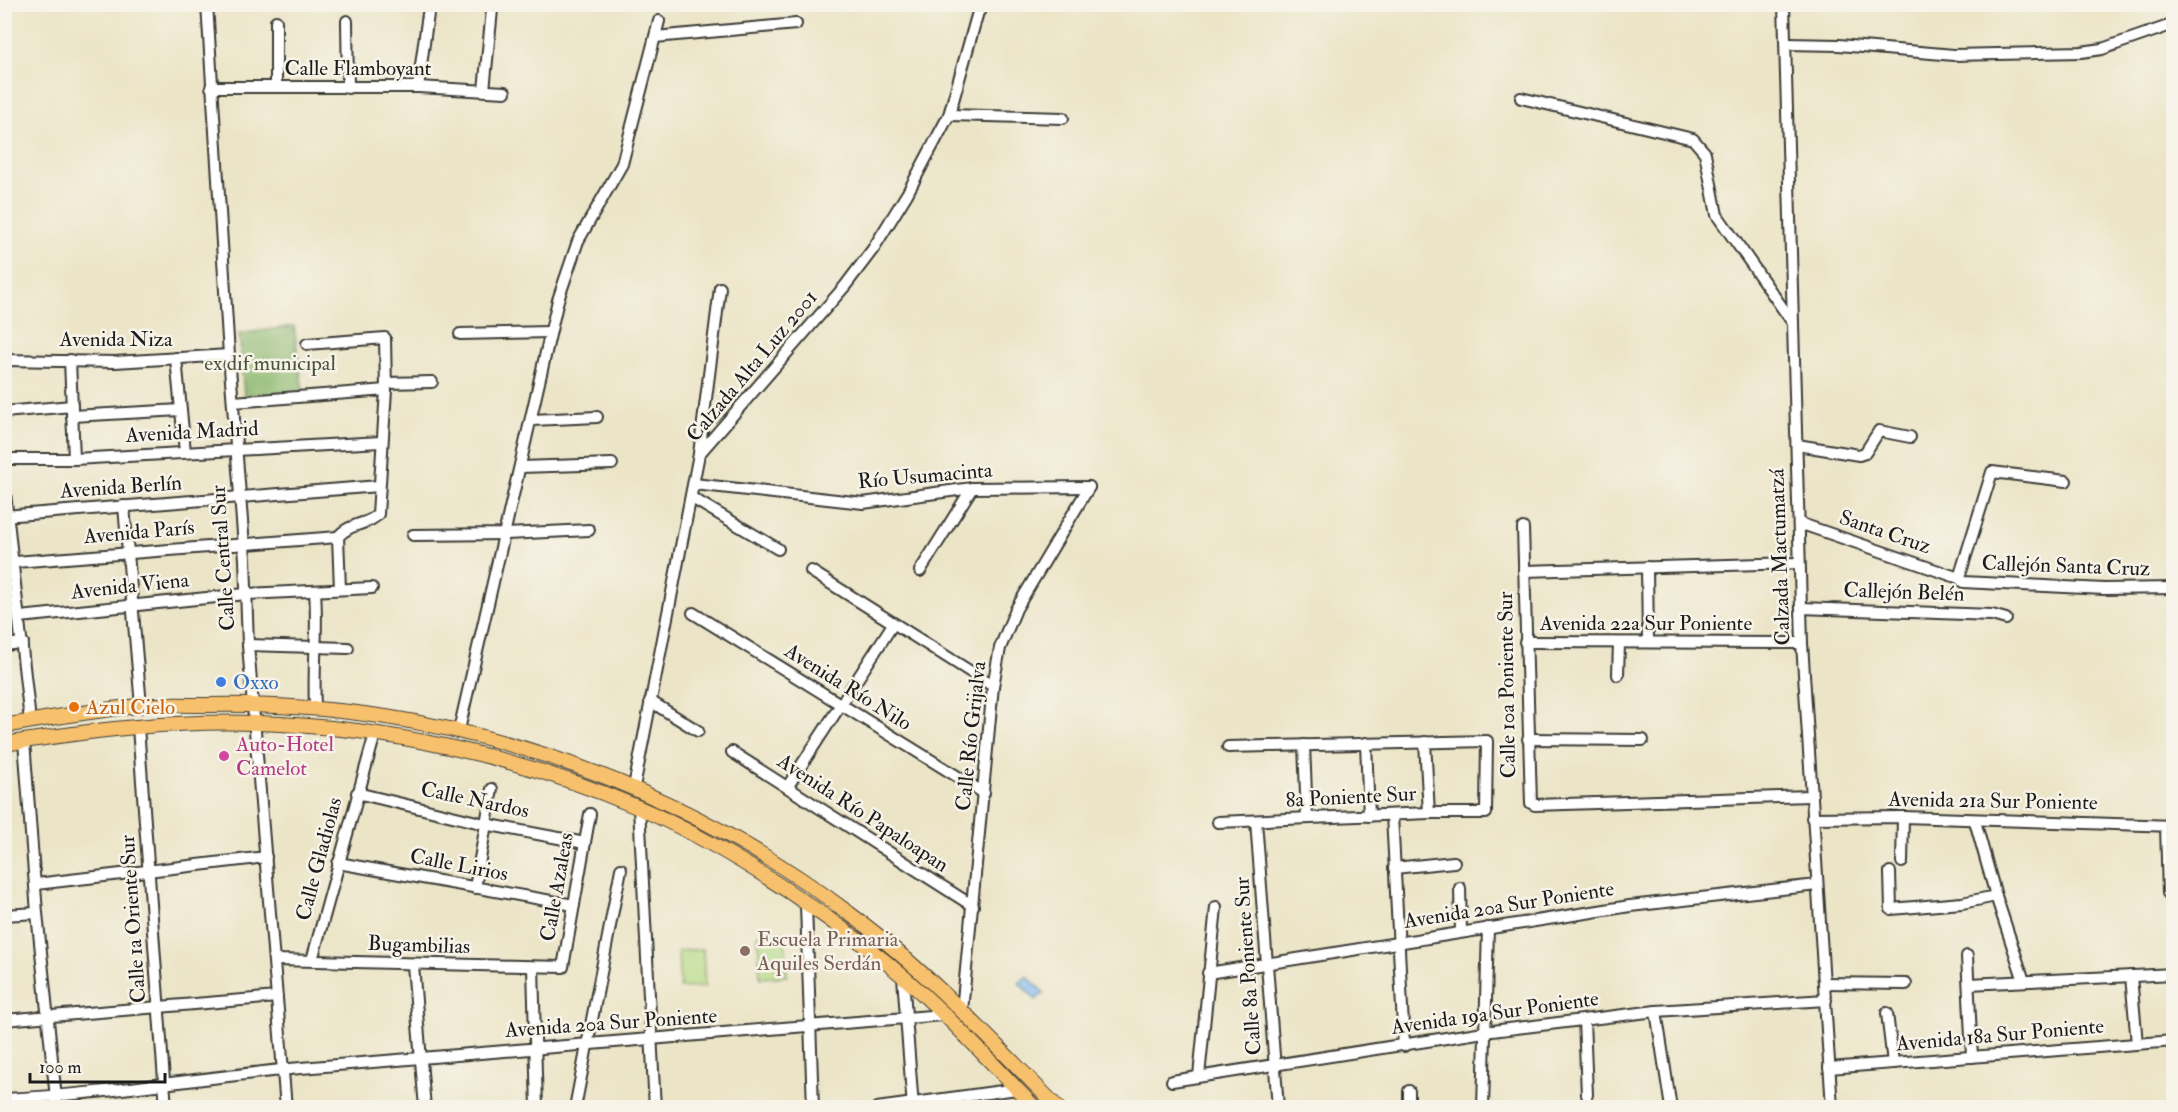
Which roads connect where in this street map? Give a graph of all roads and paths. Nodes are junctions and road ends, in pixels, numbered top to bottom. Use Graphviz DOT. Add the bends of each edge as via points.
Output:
graph roads {
  1 [pos="207,4"];
  2 [pos="986,4"];
  3 [pos="1784,4"];
  4 [pos="492,9"];
  5 [pos="428,14"];
  6 [pos="276,21"];
  7 [pos="347,21"];
  8 [pos="659,21"];
  9 [pos="796,24"];
  10 [pos="2174,24"];
  11 [pos="655,37"];
  12 [pos="1786,44"];
  13 [pos="211,87"];
  14 [pos="276,87"];
  15 [pos="418,87"];
  16 [pos="348,88"];
  17 [pos="484,90"];
  18 [pos="505,92"];
  19 [pos="1521,98"];
  20 [pos="950,115"];
  21 [pos="1063,118"];
  22 [pos="720,288"];
  23 [pos="1793,324"];
  24 [pos="550,332"];
  25 [pos="460,334"];
  26 [pos="307,344"];
  27 [pos="229,355"];
  28 [pos="176,358"];
  29 [pos="4,360"];
  30 [pos="70,360"];
  31 [pos="432,382"];
  32 [pos="386,387"];
  33 [pos="233,402"];
  34 [pos="181,410"];
  35 [pos="72,411"];
  36 [pos="4,412"];
  37 [pos="597,417"];
  38 [pos="532,420"];
  39 [pos="1910,437"];
  40 [pos="381,442"];
  41 [pos="1797,445"];
  42 [pos="236,449"];
  43 [pos="185,452"];
  44 [pos="699,454"];
  45 [pos="4,459"];
  46 [pos="74,459"];
  47 [pos="612,464"];
  48 [pos="521,467"];
  49 [pos="2066,481"];
  50 [pos="4,484"];
  51 [pos="694,484"];
  52 [pos="379,486"];
  53 [pos="972,488"];
  54 [pos="1089,488"];
  55 [pos="238,498"];
  56 [pos="692,498"];
  57 [pos="124,506"];
  58 [pos="7,516"];
  59 [pos="1799,523"];
  60 [pos="1523,528"];
  61 [pos="589,530"];
  62 [pos="506,534"];
  63 [pos="413,535"];
  64 [pos="338,537"];
  65 [pos="242,543"];
  66 [pos="778,549"];
  67 [pos="128,552"];
  68 [pos="15,562"];
  69 [pos="1799,563"];
  70 [pos="1647,567"];
  71 [pos="920,571"];
  72 [pos="1524,571"];
  73 [pos="810,572"];
  74 [pos="1959,578"];
  75 [pos="16,580"];
  76 [pos="4,581"];
  77 [pos="372,588"];
  78 [pos="2174,588"];
  79 [pos="340,589"];
  80 [pos="315,591"];
  81 [pos="246,594"];
  82 [pos="132,606"];
  83 [pos="1801,608"];
  84 [pos="693,613"];
  85 [pos="20,616"];
  86 [pos="2006,618"];
  87 [pos="893,624"];
  88 [pos="1525,642"];
  89 [pos="1648,642"];
  90 [pos="22,643"];
  91 [pos="1619,643"];
  92 [pos="1802,643"];
  93 [pos="4,645"];
  94 [pos="248,645"];
  95 [pos="317,645"];
  96 [pos="348,648"];
  97 [pos="1618,675"];
  98 [pos="993,686"];
  99 [pos="650,701"];
  100 [pos="254,704"];
  101 [pos="839,705"];
  102 [pos="141,706"];
  103 [pos="315,707"];
  104 [pos="30,721"];
  105 [pos="256,723"];
  106 [pos="4,726"];
  107 [pos="138,727"];
  108 [pos="459,730"];
  109 [pos="698,731"];
  110 [pos="375,734"];
  111 [pos="1527,739"];
  112 [pos="1644,740"];
  113 [pos="24,741"];
  114 [pos="1425,742"];
  115 [pos="1366,743"];
  116 [pos="4,744"];
  117 [pos="1304,745"];
  118 [pos="1228,747"];
  119 [pos="732,752"];
  120 [pos="788,786"];
  121 [pos="634,787"];
  122 [pos="492,789"];
  123 [pos="357,793"];
  124 [pos="984,794"];
  125 [pos="1810,796"];
  126 [pos="639,808"];
  127 [pos="1429,813"];
  128 [pos="590,814"];
  129 [pos="1392,815"];
  130 [pos="1369,816"];
  131 [pos="1903,817"];
  132 [pos="1307,818"];
  133 [pos="1812,818"];
  134 [pos="1256,821"];
  135 [pos="1975,821"];
  136 [pos="1218,822"];
  137 [pos="485,824"];
  138 [pos="2170,826"];
  139 [pos="585,843"];
  140 [pos="266,857"];
  141 [pos="338,862"];
  142 [pos="1454,862"];
  143 [pos="1902,862"];
  144 [pos="621,868"];
  145 [pos="1394,868"];
  146 [pos="149,871"];
  147 [pos="1890,872"];
  148 [pos="36,884"];
  149 [pos="1817,885"];
  150 [pos="475,888"];
  151 [pos="1460,888"];
  152 [pos="2168,893"];
  153 [pos="1996,896"];
  154 [pos="574,905"];
  155 [pos="806,905"];
  156 [pos="973,906"];
  157 [pos="1216,907"];
  158 [pos="37,913"];
  159 [pos="4,915"];
  160 [pos="1488,928"];
  161 [pos="1461,932"];
  162 [pos="1400,942"];
  163 [pos="1967,956"];
  164 [pos="274,960"];
  165 [pos="312,960"];
  166 [pos="1268,963"];
  167 [pos="412,965"];
  168 [pos="533,967"];
  169 [pos="563,967"];
  170 [pos="1208,973"];
  171 [pos="2174,974"];
  172 [pos="2131,976"];
  173 [pos="903,977"];
  174 [pos="2024,981"];
  175 [pos="1824,983"];
  176 [pos="1906,984"];
  177 [pos="1969,984"];
  178 [pos="277,997"];
  179 [pos="1826,1000"];
  180 [pos="159,1007"];
  181 [pos="962,1011"];
  182 [pos="1656,1011"];
  183 [pos="1887,1013"];
  184 [pos="943,1015"];
  185 [pos="49,1016"];
  186 [pos="906,1018"];
  187 [pos="4,1020"];
  188 [pos="1584,1020"];
  189 [pos="811,1026"];
  190 [pos="1484,1032"];
  191 [pos="650,1040"];
  192 [pos="2174,1041"];
  193 [pos="586,1044"];
  194 [pos="2137,1044"];
  195 [pos="1404,1046"];
  196 [pos="535,1048"];
  197 [pos="1972,1057"];
  198 [pos="421,1058"];
  199 [pos="1893,1063"];
  200 [pos="1275,1065"];
  201 [pos="1829,1068"];
  202 [pos="283,1070"];
  203 [pos="1199,1076"];
  204 [pos="1172,1081"];
  205 [pos="165,1086"];
  206 [pos="1017,1089"];
  207 [pos="1409,1091"];
  208 [pos="1587,1095"];
  209 [pos="4,1099"];
  210 [pos="57,1102"];
  211 [pos="912,1105"];
  212 [pos="166,1107"];
  213 [pos="286,1107"];
  214 [pos="425,1107"];
  215 [pos="537,1107"];
  216 [pos="575,1107"];
  217 [pos="655,1107"];
  218 [pos="813,1107"];
  219 [pos="877,1107"];
  220 [pos="1035,1107"];
  221 [pos="1058,1107"];
  222 [pos="1278,1107"];
  223 [pos="1409,1107"];
  224 [pos="1483,1107"];
  225 [pos="1671,1107"];
  226 [pos="1832,1107"];
  1 -- 13 [label="street, Calle Central Sur"];
  2 -- 20 [label="street, Calzada Alta Luz 2001" via="978,12"];
  3 -- 12 [label="street, Calzada Mactumatzá"];
  4 -- 17 [label="street"];
  5 -- 15 [label="street"];
  6 -- 14 [label="street"];
  7 -- 16 [label="street"];
  8 -- 11 [label="street"];
  9 -- 11 [label="street"];
  10 -- 12 [label="street" via="2102,49 2081,52 1954,55"];
  11 -- 24 [label="street" via="622,164 578,241"];
  12 -- 23 [label="street, Calzada Mactumatzá"];
  13 -- 14 [label="street, Calle Flamboyant"];
  13 -- 27 [label="street, Calle Central Sur"];
  14 -- 16 [label="street, Calle Flamboyant"];
  15 -- 16 [label="street, Calle Flamboyant"];
  15 -- 17 [label="street, Calle Flamboyant"];
  17 -- 18 [label="street, Calle Flamboyant"];
  19 -- 23 [label="street" via="1693,139 1705,153 1716,215"];
  20 -- 21 [label="street"];
  20 -- 44 [label="street, Calzada Alta Luz 2001" via="873,249"];
  22 -- 44 [label="street"];
  23 -- 41 [label="street, Calzada Mactumatzá"];
  24 -- 25 [label="street"];
  24 -- 38 [label="street"];
  26 -- 32 [label="street" via="385,338"];
  27 -- 28 [label="street, Avenida Niza"];
  27 -- 33 [label="street, Calle Central Sur"];
  28 -- 30 [label="street, Avenida Niza"];
  28 -- 34 [label="street"];
  29 -- 30 [label="street, Avenida Niza"];
  30 -- 35 [label="street"];
  31 -- 32 [label="street"];
  32 -- 33 [label="street"];
  32 -- 40 [label="street"];
  33 -- 42 [label="street, Calle Central Sur"];
  34 -- 35 [label="street"];
  34 -- 43 [label="street"];
  35 -- 36 [label="street"];
  35 -- 46 [label="street"];
  37 -- 38 [label="street"];
  38 -- 48 [label="street"];
  39 -- 41 [label="street" via="1878,431 1865,453 1859,455"];
  40 -- 42 [label="street, Avenida Madrid"];
  40 -- 52 [label="street"];
  41 -- 59 [label="street, Calzada Mactumatzá"];
  42 -- 43 [label="street, Avenida Madrid"];
  42 -- 55 [label="street, Calle Central Sur"];
  43 -- 46 [label="street, Avenida Madrid"];
  44 -- 51 [label="street, Calzada Alta Luz 2001"];
  45 -- 46 [label="street, Avenida Madrid"];
  47 -- 48 [label="street"];
  48 -- 62 [label="street"];
  49 -- 74 [label="street" via="1992,472"];
  50 -- 58 [label="street"];
  51 -- 53 [label="street, Río Usumacinta" via="863,503"];
  51 -- 56 [label="street, Calzada Alta Luz 2001"];
  52 -- 55 [label="street, Avenida Berlín"];
  52 -- 64 [label="street" via="378,514 374,519 352,525"];
  53 -- 54 [label="street, Río Usumacinta"];
  53 -- 71 [label="street"];
  54 -- 98 [label="street, Calle Río Grijalva" via="1016,609 1000,648"];
  55 -- 57 [label="street, Avenida Berlín"];
  55 -- 65 [label="street, Calle Central Sur"];
  56 -- 66 [label="street"];
  56 -- 99 [label="street, Calzada Alta Luz 2001"];
  57 -- 58 [label="street, Avenida Berlín"];
  57 -- 67 [label="street"];
  58 -- 68 [label="street"];
  59 -- 69 [label="street, Calzada Mactumatzá"];
  59 -- 74 [label="street, Santa Cruz"];
  60 -- 72 [label="street, Calle 10a Poniente Sur"];
  61 -- 62 [label="street"];
  62 -- 63 [label="street"];
  62 -- 108 [label="street"];
  64 -- 65 [label="street, Avenida París"];
  64 -- 79 [label="street"];
  65 -- 67 [label="street, Avenida París"];
  65 -- 81 [label="street, Calle Central Sur"];
  67 -- 68 [label="street, Avenida París"];
  67 -- 82 [label="street"];
  68 -- 75 [label="street"];
  69 -- 70 [label="street"];
  69 -- 83 [label="street, Calzada Mactumatzá"];
  70 -- 72 [label="street"];
  70 -- 89 [label="street"];
  72 -- 88 [label="street, Calle 10a Poniente Sur"];
  73 -- 87 [label="street"];
  74 -- 78 [label="street, Callejón Santa Cruz" via="1963,582 1992,585 2104,590"];
  75 -- 76 [label="street"];
  75 -- 85 [label="street"];
  77 -- 79 [label="street, Avenida Viena"];
  79 -- 80 [label="street, Avenida Viena"];
  80 -- 81 [label="street, Avenida Viena"];
  80 -- 95 [label="street"];
  81 -- 82 [label="street, Avenida Viena"];
  81 -- 94 [label="street, Calle Central Sur"];
  82 -- 85 [label="street, Avenida Viena"];
  82 -- 102 [label="street"];
  83 -- 86 [label="street, Callejón Belén"];
  83 -- 92 [label="street, Calzada Mactumatzá"];
  84 -- 101 [label="street, Avenida Río Nilo"];
  85 -- 90 [label="street"];
  87 -- 98 [label="street"];
  87 -- 101 [label="street"];
  88 -- 91 [label="street, Avenida 22a Sur Poniente"];
  88 -- 111 [label="street, Calle 10a Poniente Sur"];
  89 -- 91 [label="street, Avenida 22a Sur Poniente"];
  89 -- 92 [label="street, Avenida 22a Sur Poniente"];
  90 -- 93 [label="street"];
  90 -- 104 [label="street"];
  91 -- 97 [label="street"];
  92 -- 125 [label="street, Calzada Mactumatzá"];
  94 -- 95 [label="street"];
  94 -- 100 [label="street, Calle Central Sur"];
  95 -- 96 [label="street" via="320,649"];
  95 -- 103 [label="street" via="313,654"];
  98 -- 124 [label="street, Calle Río Grijalva"];
  99 -- 109 [label="street"];
  99 -- 121 [label="street, Calzada Alta Luz 2001"];
  100 -- 102 [label="main road"];
  100 -- 103 [label="main road"];
  100 -- 105 [label="street, Calle Central Sur"];
  101 -- 120 [label="street"];
  101 -- 124 [label="street, Avenida Río Nilo"];
  102 -- 104 [label="main road"];
  103 -- 108 [label="main road"];
  104 -- 106 [label="main road"];
  105 -- 107 [label="main road"];
  105 -- 110 [label="main road"];
  105 -- 140 [label="street, Calle Central Sur"];
  107 -- 113 [label="main road"];
  107 -- 146 [label="street, Calle 1a Oriente Sur"];
  108 -- 121 [label="main road" via="542,752"];
  110 -- 123 [label="street, Calle Gladiolas"];
  110 -- 126 [label="main road" via="468,751 536,770"];
  111 -- 112 [label="street"];
  111 -- 125 [label="street, Calle 10a Poniente Sur" via="1530,799 1535,805"];
  113 -- 116 [label="main road"];
  113 -- 148 [label="street"];
  114 -- 115 [label="street"];
  114 -- 127 [label="street"];
  114 -- 127 [label="street, 8a Poniente Sur" via="1487,741 1486,813"];
  115 -- 117 [label="street"];
  115 -- 130 [label="street"];
  117 -- 118 [label="street"];
  117 -- 132 [label="street"];
  119 -- 120 [label="street, Avenida Río Papaloapan"];
  120 -- 156 [label="street, Avenida Río Papaloapan"];
  121 -- 181 [label="main road" via="754,848 821,893 888,944"];
  122 -- 137 [label="street"];
  123 -- 137 [label="street, Calle Nardos"];
  123 -- 141 [label="street, Calle Gladiolas"];
  124 -- 156 [label="street, Calle Río Grijalva"];
  125 -- 133 [label="street, Calzada Mactumatzá"];
  126 -- 155 [label="main road" via="749,866"];
  126 -- 191 [label="street"];
  127 -- 129 [label="street, 8a Poniente Sur"];
  128 -- 139 [label="street, Calle Azaleas"];
  129 -- 130 [label="street, 8a Poniente Sur"];
  129 -- 145 [label="street"];
  130 -- 132 [label="street, 8a Poniente Sur"];
  131 -- 133 [label="street, Avenida 21a Sur Poniente"];
  131 -- 135 [label="street, Avenida 21a Sur Poniente"];
  131 -- 143 [label="street"];
  132 -- 134 [label="street, 8a Poniente Sur"];
  133 -- 149 [label="street, Calzada Mactumatzá"];
  134 -- 136 [label="street, 8a Poniente Sur"];
  134 -- 166 [label="street, Calle 8a Poniente Sur"];
  135 -- 138 [label="street, Avenida 21a Sur Poniente"];
  135 -- 153 [label="street"];
  137 -- 139 [label="street, Calle Nardos"];
  137 -- 150 [label="street"];
  138 -- 152 [label="street"];
  139 -- 154 [label="street, Calle Azaleas"];
  140 -- 146 [label="street"];
  140 -- 164 [label="street, Calle Central Sur"];
  141 -- 150 [label="street, Calle Lirios"];
  141 -- 165 [label="street, Calle Gladiolas"];
  142 -- 145 [label="street"];
  144 -- 193 [label="street"];
  145 -- 162 [label="street"];
  146 -- 148 [label="street"];
  146 -- 180 [label="street, Calle 1a Oriente Sur"];
  147 -- 153 [label="street" via="1891,909"];
  148 -- 158 [label="street"];
  149 -- 160 [label="street, Avenida 20a Sur Poniente" via="1630,906"];
  149 -- 175 [label="street, Calzada Mactumatzá"];
  150 -- 154 [label="street, Calle Lirios"];
  151 -- 161 [label="street"];
  153 -- 174 [label="street"];
  154 -- 169 [label="street, Calle Azaleas"];
  155 -- 173 [label="main road"];
  155 -- 189 [label="street"];
  156 -- 181 [label="street, Calle Río Grijalva"];
  157 -- 170 [label="street"];
  158 -- 159 [label="street"];
  158 -- 185 [label="street"];
  160 -- 161 [label="street, Avenida 20a Sur Poniente"];
  160 -- 190 [label="street"];
  161 -- 162 [label="street, Avenida 20a Sur Poniente"];
  162 -- 166 [label="street, Avenida 20a Sur Poniente"];
  162 -- 195 [label="street"];
  163 -- 177 [label="street"];
  164 -- 165 [label="street, Bugambilias"];
  164 -- 178 [label="street, Calle Central Sur"];
  165 -- 167 [label="street, Bugambilias"];
  166 -- 170 [label="street, Avenida 20a Sur Poniente"];
  166 -- 200 [label="street, Calle 8a Poniente Sur"];
  167 -- 168 [label="street, Bugambilias"];
  167 -- 198 [label="street"];
  168 -- 169 [label="street, Bugambilias"];
  168 -- 196 [label="street"];
  170 -- 203 [label="street"];
  171 -- 172 [label="street"];
  172 -- 174 [label="street"];
  172 -- 194 [label="street"];
  173 -- 184 [label="main road"];
  173 -- 186 [label="street"];
  174 -- 177 [label="street"];
  175 -- 176 [label="street"];
  175 -- 179 [label="street, Calzada Mactumatzá"];
  177 -- 197 [label="street"];
  178 -- 180 [label="street"];
  178 -- 202 [label="street, Calle Central Sur"];
  179 -- 182 [label="street, Avenida 19a Sur Poniente"];
  179 -- 201 [label="street, Calzada Mactumatzá"];
  180 -- 185 [label="street"];
  180 -- 205 [label="street, Calle 1a Oriente Sur"];
  181 -- 221 [label="main road"];
  182 -- 188 [label="street, Avenida 19a Sur Poniente"];
  182 -- 225 [label="street"];
  183 -- 199 [label="street"];
  184 -- 186 [label="street, Avenida 20a Sur Poniente"];
  184 -- 206 [label="main road"];
  185 -- 187 [label="street"];
  185 -- 210 [label="street"];
  186 -- 189 [label="street, Avenida 20a Sur Poniente"];
  186 -- 211 [label="street"];
  188 -- 190 [label="street, Avenida 19a Sur Poniente"];
  188 -- 208 [label="street"];
  189 -- 191 [label="street, Avenida 20a Sur Poniente"];
  189 -- 218 [label="street"];
  190 -- 195 [label="street, Avenida 19a Sur Poniente"];
  190 -- 224 [label="street"];
  191 -- 193 [label="street, Avenida 20a Sur Poniente"];
  191 -- 217 [label="street"];
  192 -- 194 [label="street, Avenida 18a Sur Poniente"];
  193 -- 196 [label="street, Avenida 20a Sur Poniente"];
  193 -- 216 [label="street"];
  194 -- 197 [label="street, Avenida 18a Sur Poniente"];
  195 -- 200 [label="street, Avenida 19a Sur Poniente"];
  196 -- 198 [label="street, Avenida 20a Sur Poniente"];
  196 -- 215 [label="street"];
  197 -- 199 [label="street, Avenida 18a Sur Poniente"];
  198 -- 202 [label="street, Avenida 20a Sur Poniente"];
  198 -- 214 [label="street"];
  199 -- 201 [label="street, Avenida 18a Sur Poniente"];
  200 -- 203 [label="street, Avenida 19a Sur Poniente"];
  200 -- 222 [label="street, Calle 8a Poniente Sur"];
  201 -- 226 [label="street, Calzada Mactumatzá"];
  202 -- 205 [label="street, Avenida 20a Sur Poniente"];
  202 -- 213 [label="street, Calle Central Sur"];
  203 -- 204 [label="street, Avenida 19a Sur Poniente"];
  205 -- 210 [label="street, Avenida 20a Sur Poniente"];
  205 -- 212 [label="street, Calle 1a Oriente Sur"];
  206 -- 211 [label="street"];
  206 -- 220 [label="main road"];
  207 -- 223 [label="street"];
  209 -- 210 [label="street, Avenida 20a Sur Poniente"];
  211 -- 219 [label="street"];
}
